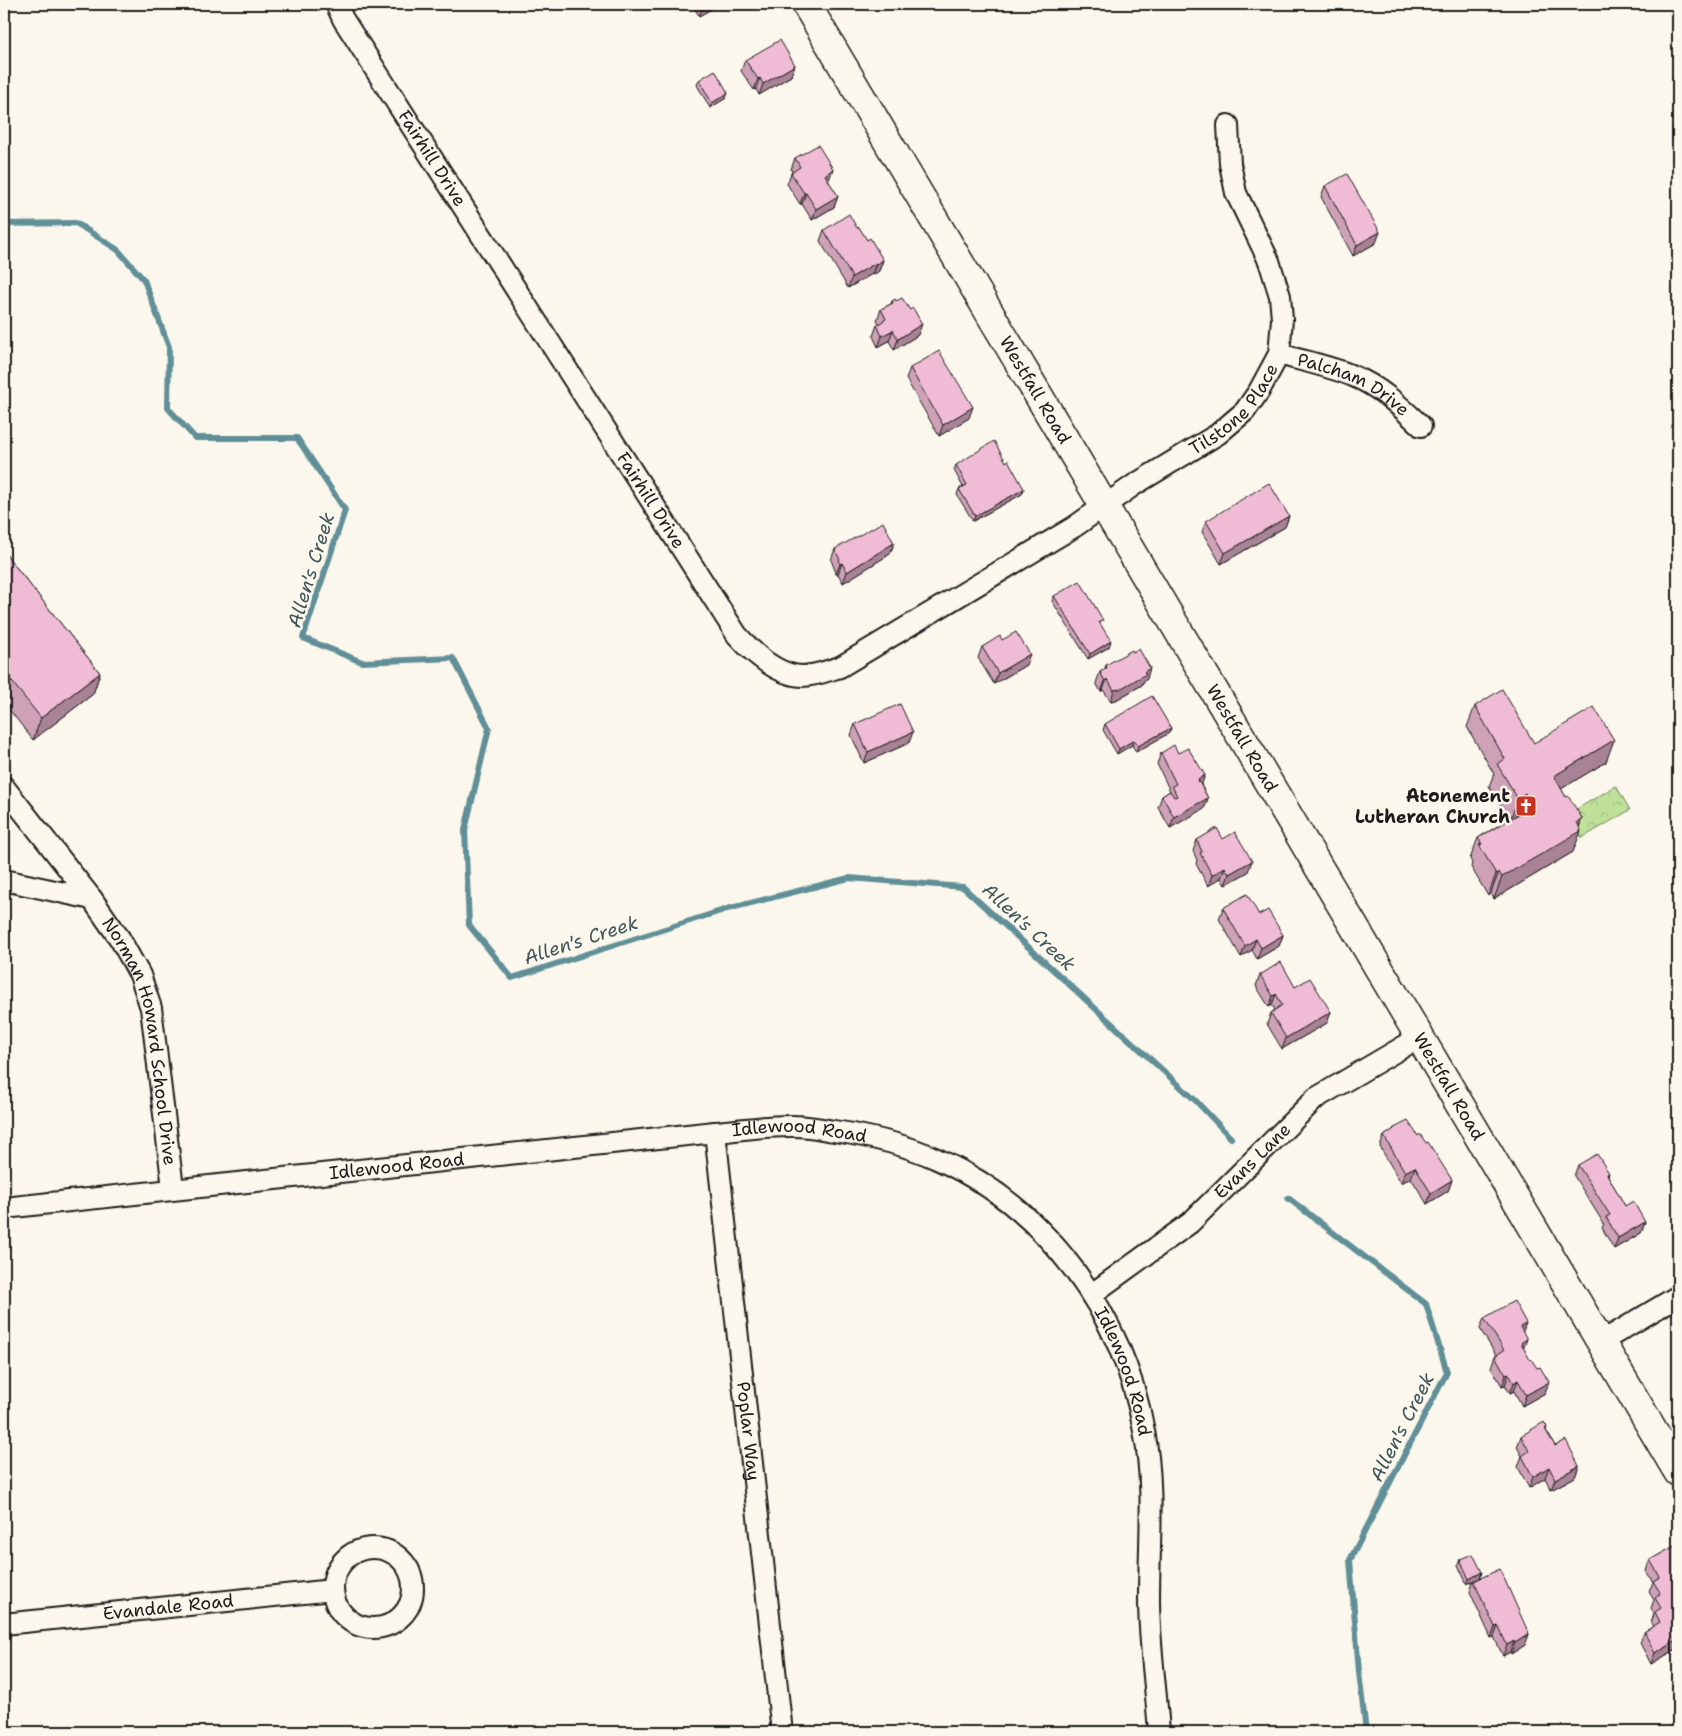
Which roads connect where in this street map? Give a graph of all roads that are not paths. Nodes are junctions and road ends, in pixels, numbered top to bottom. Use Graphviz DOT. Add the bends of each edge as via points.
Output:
graph roads {
  1 [pos="336,4"];
  2 [pos="806,4"];
  3 [pos="1228,125"];
  4 [pos="1279,354"];
  5 [pos="1421,426"];
  6 [pos="1105,505"];
  7 [pos="4,787"];
  8 [pos="4,880"];
  9 [pos="92,899"];
  10 [pos="1420,1037"];
  11 [pos="715,1132"];
  12 [pos="173,1188"];
  13 [pos="4,1208"];
  14 [pos="1092,1294"];
  15 [pos="1678,1296"];
  16 [pos="1601,1342"];
  17 [pos="1678,1472"];
  18 [pos="333,1590"];
  19 [pos="4,1624"];
  20 [pos="782,1732"];
  21 [pos="1160,1732"];
  1 -- 6 [label="street, Fairhill Drive" via="738,635 750,650 771,666 803,676 840,667 1074,527"];
  2 -- 6 [label="street, Westfall Road"];
  3 -- 4 [label="street, Tilstone Place" via="1230,164 1236,193 1269,261 1280,296"];
  4 -- 5 [label="street, Palcham Drive" via="1354,376 1378,390"];
  4 -- 6 [label="street, Tilstone Place" via="1260,391 1232,423"];
  6 -- 10 [label="street, Westfall Road"];
  7 -- 9 [label="street, Norman Howard School Drive"];
  8 -- 9 [label="street, Norman Howard School Drive"];
  9 -- 12 [label="street, Norman Howard School Drive" via="140,975 151,1008"];
  10 -- 14 [label="street, Evans Lane" via="1316,1098 1190,1223"];
  10 -- 16 [label="street, Westfall Road"];
  11 -- 12 [label="street, Idlewood Road"];
  11 -- 14 [label="street, Idlewood Road" via="795,1126 862,1135 936,1158 998,1194 1041,1231"];
  11 -- 20 [label="street, Poplar Way"];
  12 -- 13 [label="street, Idlewood Road"];
  14 -- 21 [label="street, Idlewood Road" via="1124,1359 1144,1431 1151,1510 1149,1602"];
  15 -- 16 [label="street"];
  16 -- 17 [label="street, Westfall Road"];
  18 -- 18 [label="street" via="335,1604 343,1615 366,1628 380,1628 404,1615 413,1590 406,1565 397,1556 372,1548 348,1556 334,1577"];
  18 -- 19 [label="street, Evandale Road"];
}
